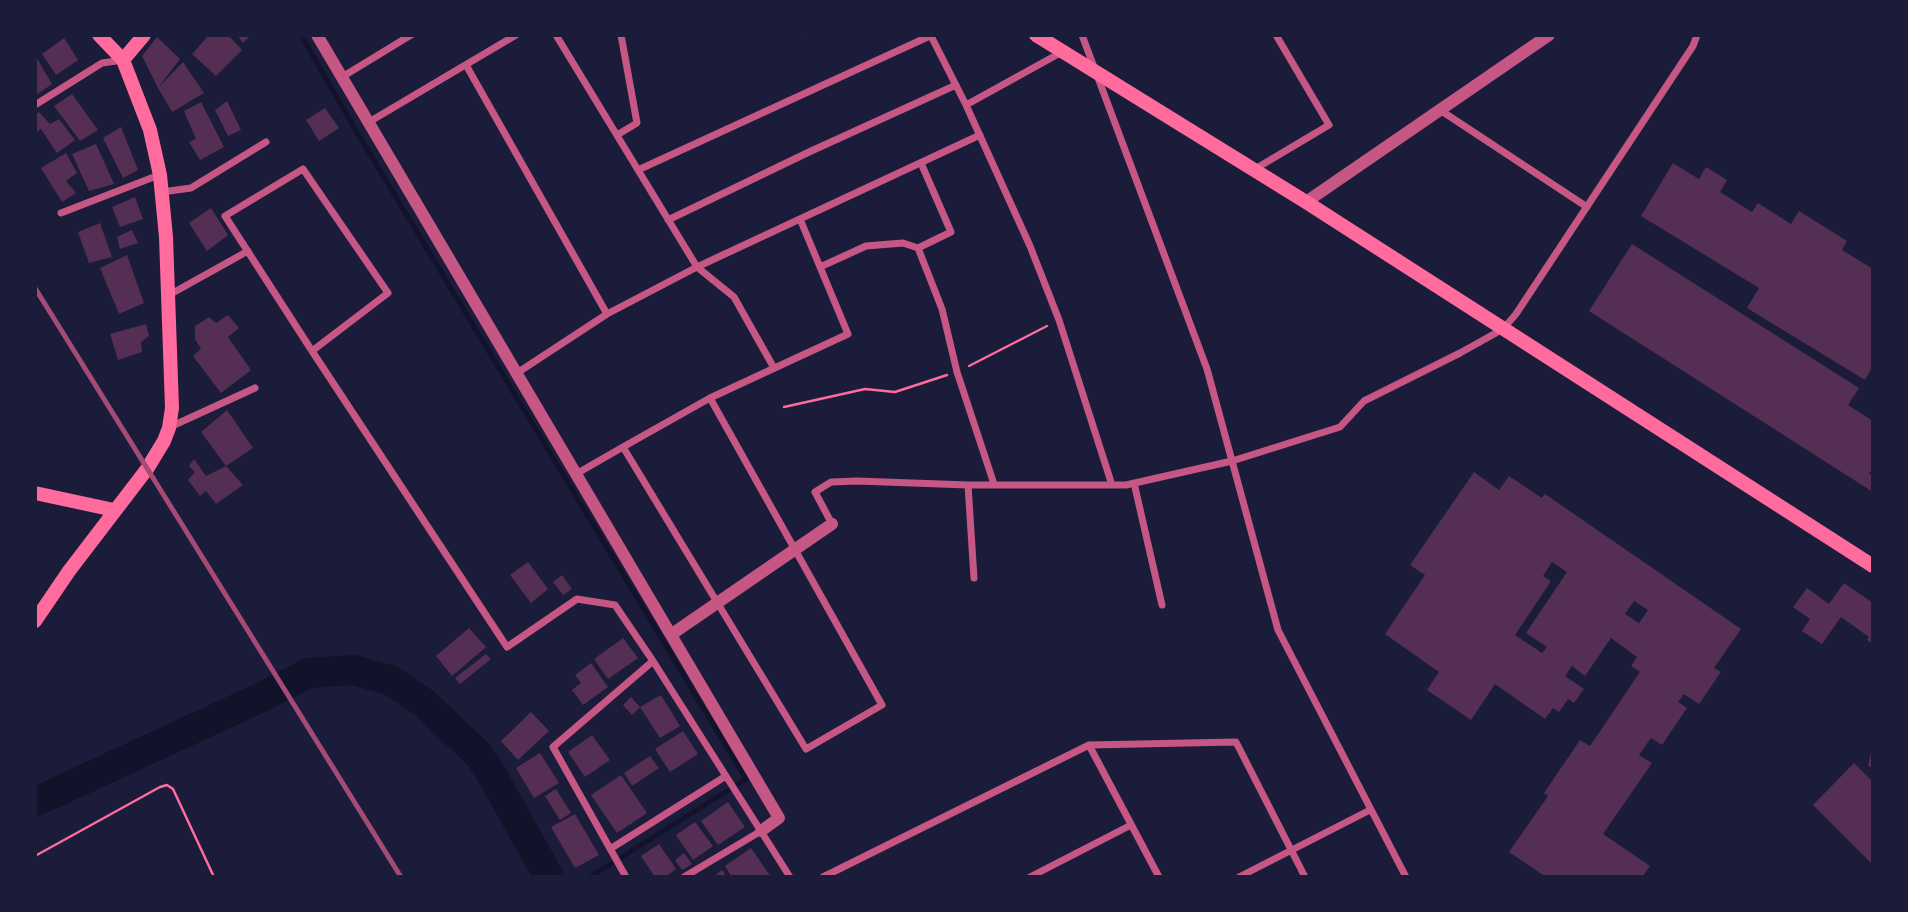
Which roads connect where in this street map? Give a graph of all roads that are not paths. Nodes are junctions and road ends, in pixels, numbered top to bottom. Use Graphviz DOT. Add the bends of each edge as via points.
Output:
graph roads {
  1 [pos="99,35"];
  2 [pos="144,35"];
  3 [pos="317,35"];
  4 [pos="411,35"];
  5 [pos="516,35"];
  6 [pos="556,35"];
  7 [pos="621,35"];
  8 [pos="1036,35"];
  9 [pos="1082,35"];
  10 [pos="1276,35"];
  11 [pos="1549,35"];
  12 [pos="1697,35"];
  13 [pos="932,36"];
  14 [pos="1062,52"];
  15 [pos="123,60"];
  16 [pos="466,65"];
  17 [pos="1095,71"];
  18 [pos="342,77"];
  19 [pos="956,85"];
  20 [pos="35,105"];
  21 [pos="966,105"];
  22 [pos="1440,110"];
  23 [pos="369,122"];
  24 [pos="617,135"];
  25 [pos="980,135"];
  26 [pos="266,142"];
  27 [pos="921,163"];
  28 [pos="1254,169"];
  29 [pos="638,170"];
  30 [pos="160,175"];
  31 [pos="162,192"];
  32 [pos="1306,202"];
  33 [pos="1587,207"];
  34 [pos="61,213"];
  35 [pos="800,219"];
  36 [pos="668,220"];
  37 [pos="918,248"];
  38 [pos="248,251"];
  39 [pos="697,267"];
  40 [pos="820,267"];
  41 [pos="168,295"];
  42 [pos="607,314"];
  43 [pos="1503,329"];
  44 [pos="312,351"];
  45 [pos="774,368"];
  46 [pos="517,373"];
  47 [pos="255,388"];
  48 [pos="710,398"];
  49 [pos="169,428"];
  50 [pos="623,447"];
  51 [pos="1232,460"];
  52 [pos="576,474"];
  53 [pos="1134,483"];
  54 [pos="994,484"];
  55 [pos="968,485"];
  56 [pos="1112,485"];
  57 [pos="35,493"];
  58 [pos="114,510"];
  59 [pos="832,524"];
  60 [pos="795,550"];
  61 [pos="1873,566"];
  62 [pos="974,578"];
  63 [pos="718,603"];
  64 [pos="1162,605"];
  65 [pos="35,621"];
  66 [pos="672,635"];
  67 [pos="653,661"];
  68 [pos="1089,745"];
  69 [pos="726,776"];
  70 [pos="1370,810"];
  71 [pos="1131,825"];
  72 [pos="761,831"];
  73 [pos="610,849"];
  74 [pos="1291,850"];
  75 [pos="626,877"];
  76 [pos="684,877"];
  77 [pos="790,877"];
  78 [pos="823,877"];
  79 [pos="1030,877"];
  80 [pos="1159,877"];
  81 [pos="1239,877"];
  82 [pos="1305,877"];
  83 [pos="1406,877"];
  1 -- 15 [label="main road"];
  2 -- 15 [label="main road"];
  3 -- 18 [label="street"];
  4 -- 18 [label="street"];
  5 -- 16 [label="street"];
  6 -- 24 [label="street"];
  7 -- 24 [label="street" via="637,123"];
  8 -- 14 [label="main road"];
  9 -- 17 [label="street"];
  10 -- 28 [label="street" via="1329,125"];
  11 -- 22 [label="street"];
  12 -- 33 [label="street"];
  13 -- 19 [label="street"];
  13 -- 29 [label="street"];
  14 -- 17 [label="main road"];
  14 -- 21 [label="street"];
  15 -- 20 [label="street" via="102,63"];
  15 -- 30 [label="main road" via="150,130"];
  16 -- 23 [label="street"];
  16 -- 42 [label="street"];
  17 -- 28 [label="main road"];
  17 -- 51 [label="street" via="1207,369"];
  18 -- 23 [label="street"];
  19 -- 21 [label="street"];
  19 -- 36 [label="street"];
  21 -- 25 [label="street"];
  22 -- 32 [label="street"];
  22 -- 33 [label="street"];
  23 -- 46 [label="street"];
  24 -- 29 [label="street"];
  25 -- 27 [label="street"];
  25 -- 56 [label="street" via="1059,320"];
  26 -- 31 [label="street" via="191,188"];
  27 -- 35 [label="street"];
  27 -- 37 [label="street" via="951,232"];
  28 -- 32 [label="main road"];
  29 -- 36 [label="street"];
  30 -- 31 [label="main road"];
  30 -- 34 [label="street"];
  31 -- 41 [label="main road"];
  32 -- 43 [label="main road"];
  33 -- 43 [label="street"];
  35 -- 39 [label="street"];
  35 -- 40 [label="street"];
  36 -- 39 [label="street"];
  37 -- 40 [label="street" via="903,243 866,246"];
  37 -- 54 [label="street" via="942,309 957,372"];
  38 -- 41 [label="street"];
  38 -- 44 [label="street"];
  38 -- 44 [label="street" via="225,216 303,169 388,293"];
  39 -- 42 [label="street"];
  39 -- 45 [label="street" via="734,297"];
  40 -- 45 [label="street" via="848,334"];
  41 -- 49 [label="main road"];
  42 -- 46 [label="street"];
  43 -- 51 [label="street" via="1364,401 1339,427"];
  43 -- 61 [label="main road"];
  44 -- 67 [label="street" via="507,647 578,599 615,605"];
  45 -- 48 [label="street"];
  46 -- 52 [label="street"];
  47 -- 49 [label="street"];
  48 -- 50 [label="street"];
  48 -- 60 [label="street"];
  49 -- 58 [label="main road" via="147,469"];
  50 -- 52 [label="street"];
  50 -- 63 [label="street"];
  51 -- 53 [label="street"];
  51 -- 70 [label="street" via="1278,630"];
  52 -- 66 [label="street"];
  53 -- 56 [label="street"];
  53 -- 64 [label="street"];
  54 -- 55 [label="street"];
  54 -- 56 [label="street"];
  55 -- 59 [label="street" via="831,482 815,492"];
  55 -- 62 [label="street"];
  57 -- 58 [label="main road"];
  58 -- 65 [label="main road"];
  59 -- 60 [label="street"];
  60 -- 63 [label="street"];
  60 -- 63 [label="street" via="882,705 806,749"];
  63 -- 66 [label="street"];
  66 -- 72 [label="street" via="779,818"];
  67 -- 69 [label="street"];
  67 -- 73 [label="street" via="553,747"];
  68 -- 71 [label="street"];
  68 -- 74 [label="street" via="1236,741"];
  68 -- 78 [label="street"];
  69 -- 72 [label="street"];
  69 -- 73 [label="street"];
  70 -- 74 [label="street"];
  70 -- 83 [label="street"];
  71 -- 79 [label="street"];
  71 -- 80 [label="street"];
  72 -- 76 [label="street"];
  72 -- 77 [label="street"];
  73 -- 75 [label="street"];
  74 -- 81 [label="street"];
  74 -- 82 [label="street"];
}
